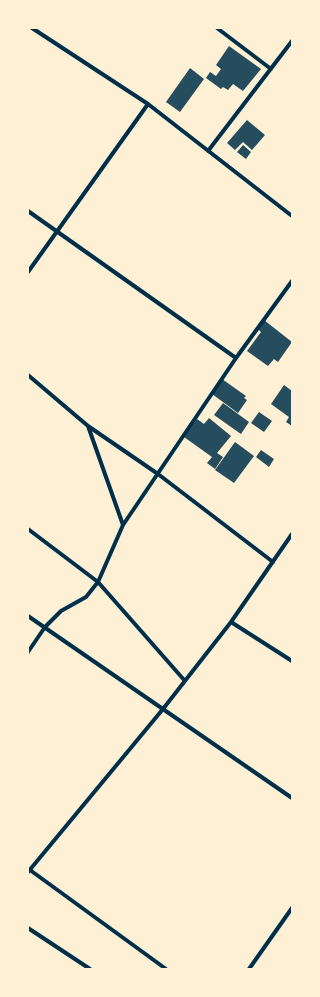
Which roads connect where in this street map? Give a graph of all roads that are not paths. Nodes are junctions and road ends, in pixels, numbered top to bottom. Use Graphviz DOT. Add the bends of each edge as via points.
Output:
graph roads {
  1 [pos="32,28"];
  2 [pos="217,28"];
  3 [pos="292,41"];
  4 [pos="271,68"];
  5 [pos="148,104"];
  6 [pos="208,151"];
  7 [pos="28,212"];
  8 [pos="292,216"];
  9 [pos="58,231"];
  10 [pos="28,272"];
  11 [pos="292,280"];
  12 [pos="236,358"];
  13 [pos="28,375"];
  14 [pos="88,426"];
  15 [pos="158,474"];
  16 [pos="123,525"];
  17 [pos="28,529"];
  18 [pos="292,534"];
  19 [pos="273,562"];
  20 [pos="98,582"];
  21 [pos="28,616"];
  22 [pos="231,622"];
  23 [pos="45,627"];
  24 [pos="28,652"];
  25 [pos="292,661"];
  26 [pos="185,681"];
  27 [pos="163,709"];
  28 [pos="292,798"];
  29 [pos="29,871"];
  30 [pos="292,908"];
  31 [pos="28,928"];
  32 [pos="90,969"];
  33 [pos="166,969"];
  34 [pos="249,969"];
  1 -- 5 [label="street"];
  2 -- 4 [label="street"];
  3 -- 4 [label="street"];
  4 -- 6 [label="street"];
  5 -- 6 [label="street"];
  5 -- 9 [label="street"];
  6 -- 8 [label="street"];
  7 -- 9 [label="street"];
  9 -- 10 [label="street"];
  9 -- 12 [label="street"];
  11 -- 12 [label="street"];
  12 -- 15 [label="street"];
  13 -- 14 [label="street"];
  14 -- 15 [label="street"];
  14 -- 16 [label="street"];
  15 -- 16 [label="street"];
  15 -- 19 [label="street"];
  16 -- 20 [label="street"];
  17 -- 20 [label="street"];
  18 -- 19 [label="street"];
  19 -- 22 [label="street"];
  20 -- 23 [label="street" via="86,597 61,611"];
  20 -- 26 [label="street"];
  21 -- 23 [label="street"];
  22 -- 25 [label="street"];
  22 -- 26 [label="street"];
  23 -- 24 [label="street"];
  23 -- 27 [label="street"];
  26 -- 27 [label="street"];
  27 -- 28 [label="street"];
  27 -- 29 [label="street"];
  29 -- 33 [label="street"];
  30 -- 34 [label="street"];
  31 -- 32 [label="street"];
}
